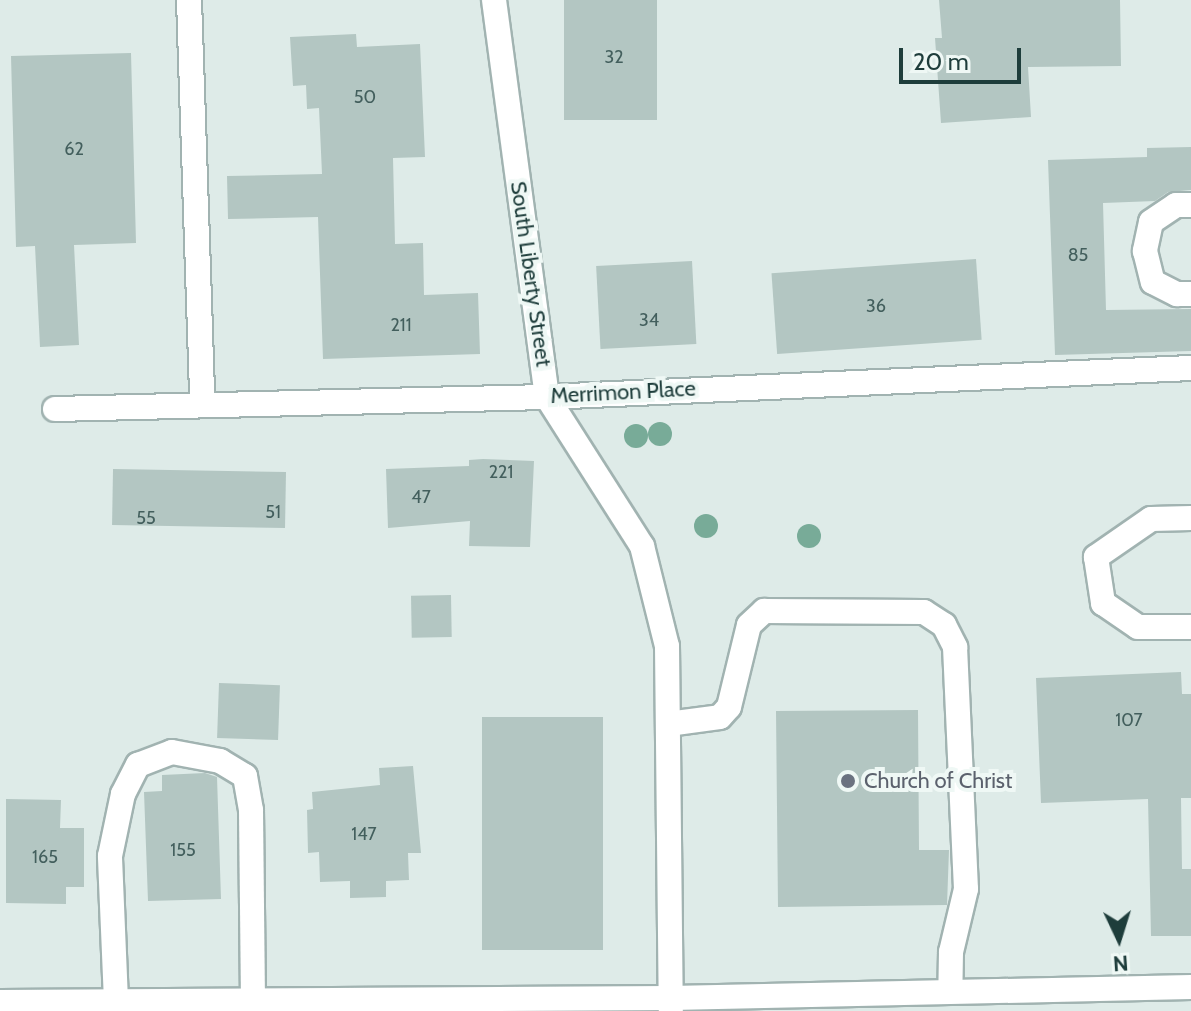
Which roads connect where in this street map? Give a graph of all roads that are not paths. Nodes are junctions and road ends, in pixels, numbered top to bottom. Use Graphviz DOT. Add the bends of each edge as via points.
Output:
graph roads {
  1 [pos="189,0"];
  2 [pos="494,0"];
  3 [pos="1191,205"];
  4 [pos="1191,294"];
  5 [pos="1191,368"];
  6 [pos="547,397"];
  7 [pos="202,402"];
  8 [pos="55,409"];
  9 [pos="1191,518"];
  10 [pos="1191,627"];
  11 [pos="668,724"];
  12 [pos="1191,987"];
  13 [pos="950,991"];
  14 [pos="116,1001"];
  15 [pos="0,1002"];
  16 [pos="253,1002"];
  17 [pos="671,1004"];
  1 -- 7 [label="street"];
  2 -- 6 [label="street, South Liberty Street"];
  3 -- 4 [label="street" via="1176,205 1151,222 1145,251 1153,282 1177,294"];
  5 -- 6 [label="street, Merrimon Place"];
  6 -- 7 [label="street, Merrimon Place"];
  6 -- 11 [label="street, South Liberty Street" via="642,546 667,646"];
  7 -- 8 [label="street, Merrimon Place"];
  9 -- 10 [label="street" via="1151,519 1096,557 1103,603 1138,627"];
  11 -- 13 [label="street" via="720,717 729,707 749,625 764,611 924,612 944,625 955,647 966,889 951,952"];
  11 -- 17 [label="street, South Liberty Street"];
  12 -- 13 [label="street"];
  13 -- 17 [label="street"];
  14 -- 15 [label="street"];
  14 -- 16 [label="street"];
  14 -- 16 [label="street" via="110,856 123,794 138,765 172,752 220,761 245,776 251,810"];
  16 -- 17 [label="street"];
}
